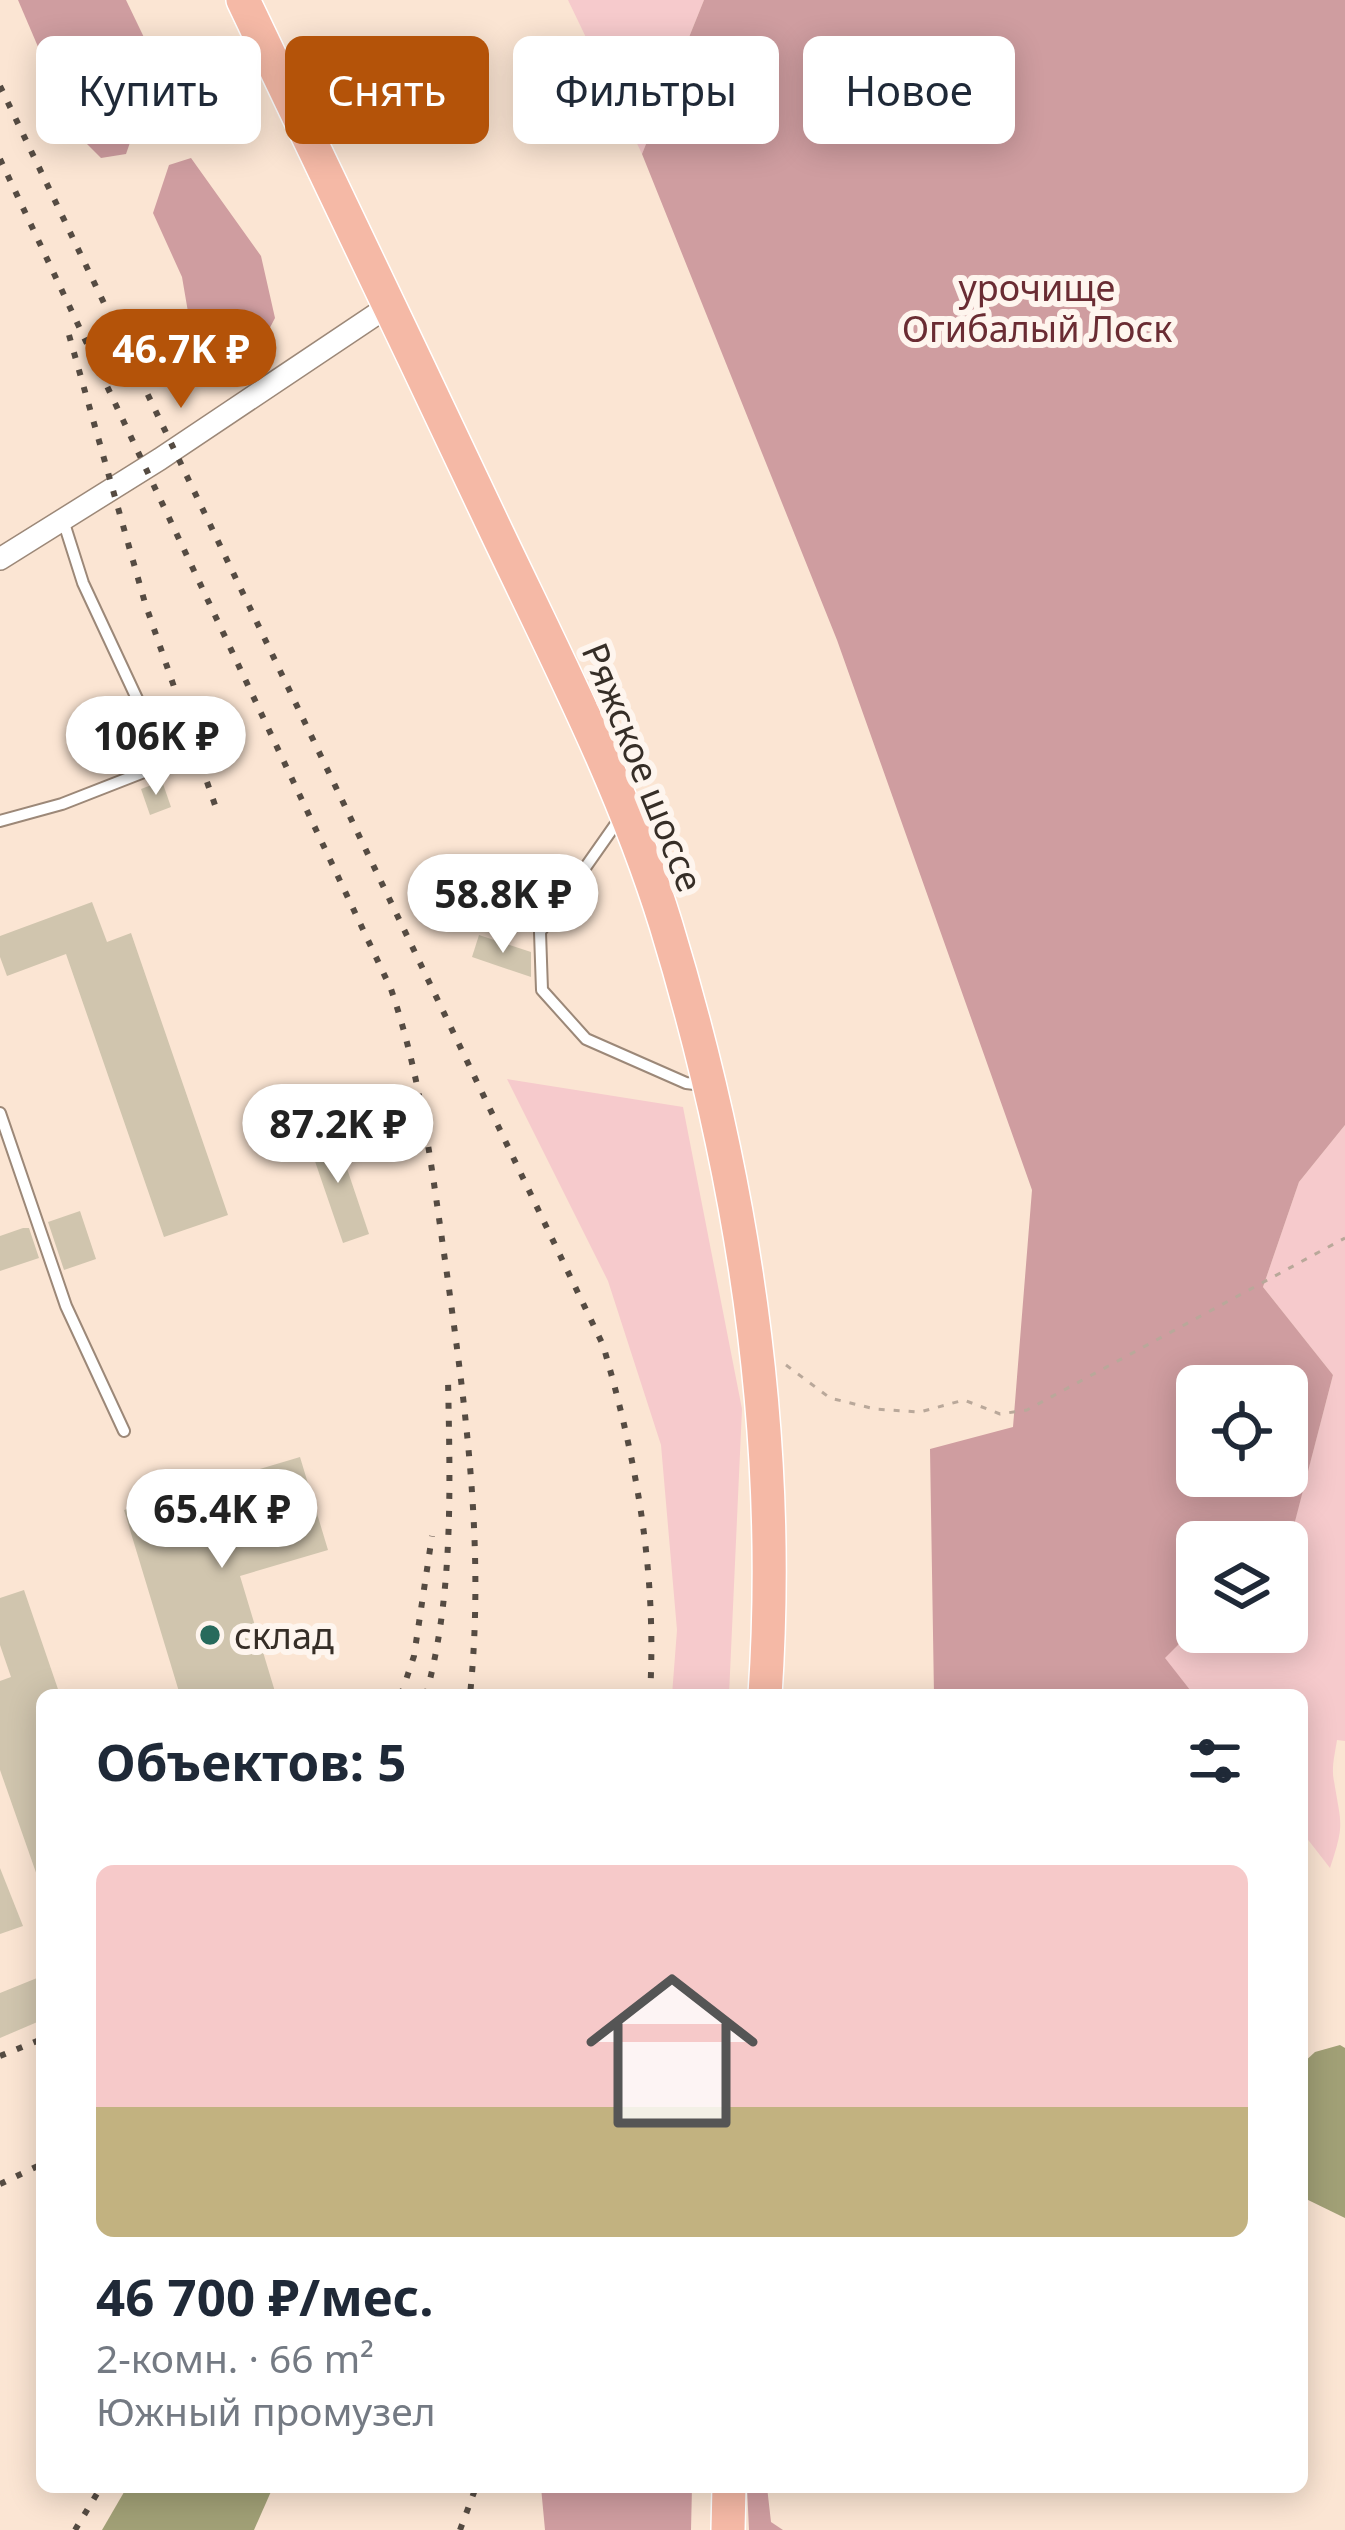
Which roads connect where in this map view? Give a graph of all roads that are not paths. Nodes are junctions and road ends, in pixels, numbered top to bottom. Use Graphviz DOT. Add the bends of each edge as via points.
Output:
graph roads {
  1 [pos="243,0"];
  2 [pos="390,305"];
  3 [pos="63,520"];
  4 [pos="0,559"];
  5 [pos="625,810"];
  6 [pos="0,820"];
  7 [pos="711,1086"];
  8 [pos="0,1113"];
  9 [pos="124,1431"];
  10 [pos="765,1689"];
  11 [pos="729,2493"];
  12 [pos="728,2530"];
  1 -- 2 [label="main road, Ряжское шоссе"];
  2 -- 3 [label="street"];
  2 -- 5 [label="main road, Ряжское шоссе"];
  3 -- 4 [label="street"];
  3 -- 6 [label="lane" via="83,583 167,763"];
  5 -- 7 [label="main road, Ряжское шоссе"];
  5 -- 7 [label="lane" via="540,932 542,990 586,1039"];
  7 -- 10 [label="main road, Ряжское шоссе" via="756,1342 770,1557"];
  8 -- 9 [label="lane" via="67,1306"];
  11 -- 12 [label="main road"];
}
